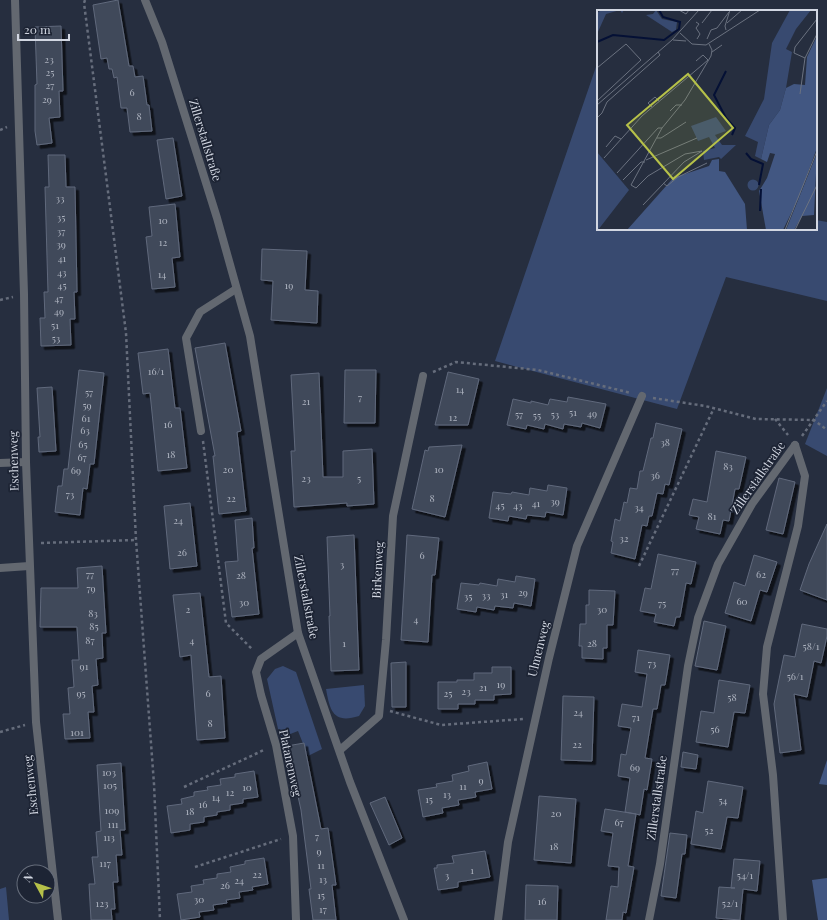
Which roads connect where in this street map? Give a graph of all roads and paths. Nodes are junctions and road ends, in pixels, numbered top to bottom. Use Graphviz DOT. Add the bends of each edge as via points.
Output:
graph roads {
  1 [pos="15,0"];
  2 [pos="85,0"];
  3 [pos="145,0"];
  4 [pos="236,289"];
  5 [pos="423,376"];
  6 [pos="642,396"];
  7 [pos="827,401"];
  8 [pos="714,408"];
  9 [pos="775,419"];
  10 [pos="814,420"];
  11 [pos="827,430"];
  12 [pos="201,431"];
  13 [pos="795,445"];
  14 [pos="26,462"];
  15 [pos="0,463"];
  16 [pos="136,540"];
  17 [pos="29,544"];
  18 [pos="29,566"];
  19 [pos="639,566"];
  20 [pos="0,568"];
  21 [pos="298,633"];
  22 [pos="262,659"];
  23 [pos="380,708"];
  24 [pos="536,718"];
  25 [pos="36,722"];
  26 [pos="0,732"];
  27 [pos="276,745"];
  28 [pos="340,750"];
  29 [pos="184,787"];
  30 [pos="293,836"];
  31 [pos="195,867"];
  32 [pos="58,920"];
  33 [pos="160,920"];
  34 [pos="296,920"];
  35 [pos="404,920"];
  36 [pos="498,920"];
  37 [pos="649,920"];
  38 [pos="783,920"];
  1 -- 14 [label="street, Eschenweg"];
  2 -- 16 [label="path" via="126,333"];
  3 -- 4 [label="street, Zillerstallstraße" via="167,58 217,218"];
  4 -- 12 [label="street" via="200,312 186,338"];
  4 -- 21 [label="street, Zillerstallstraße" via="250,336"];
  5 -- 6 [label="path" via="456,362 538,370"];
  5 -- 23 [label="street, Birkenweg" via="393,516"];
  6 -- 8 [label="path"];
  6 -- 24 [label="street, Ulmenweg" via="577,546"];
  7 -- 10 [label="path"];
  8 -- 9 [label="path" via="756,419"];
  8 -- 19 [label="path"];
  9 -- 10 [label="path"];
  9 -- 13 [label="path"];
  10 -- 11 [label="path"];
  10 -- 13 [label="path"];
  12 -- 22 [label="path" via="226,623"];
  13 -- 37 [label="street, Zillerstallstraße" via="752,504 718,564 698,618 688,666 660,864"];
  13 -- 38 [label="street, Zillerstallstraße" via="805,476 798,526 767,647 763,694 773,775"];
  14 -- 15 [label="street"];
  14 -- 17 [label="street, Eschenweg"];
  16 -- 17 [label="path"];
  16 -- 33 [label="path" via="154,784"];
  17 -- 18 [label="street, Eschenweg"];
  18 -- 20 [label="street"];
  18 -- 25 [label="street, Eschenweg"];
  21 -- 22 [label="street"];
  21 -- 28 [label="street, Zillerstallstraße"];
  22 -- 27 [label="street, Platanenweg" via="256,672"];
  23 -- 24 [label="path" via="441,726"];
  23 -- 28 [label="street, Birkenweg" via="379,716"];
  24 -- 36 [label="street, Ulmenweg" via="508,842"];
  25 -- 26 [label="path"];
  25 -- 32 [label="street, Eschenweg"];
  27 -- 29 [label="path"];
  27 -- 30 [label="street, Platanenweg"];
  28 -- 35 [label="street, Zillerstallstraße"];
  30 -- 31 [label="path"];
  30 -- 34 [label="street, Platanenweg"];
}
